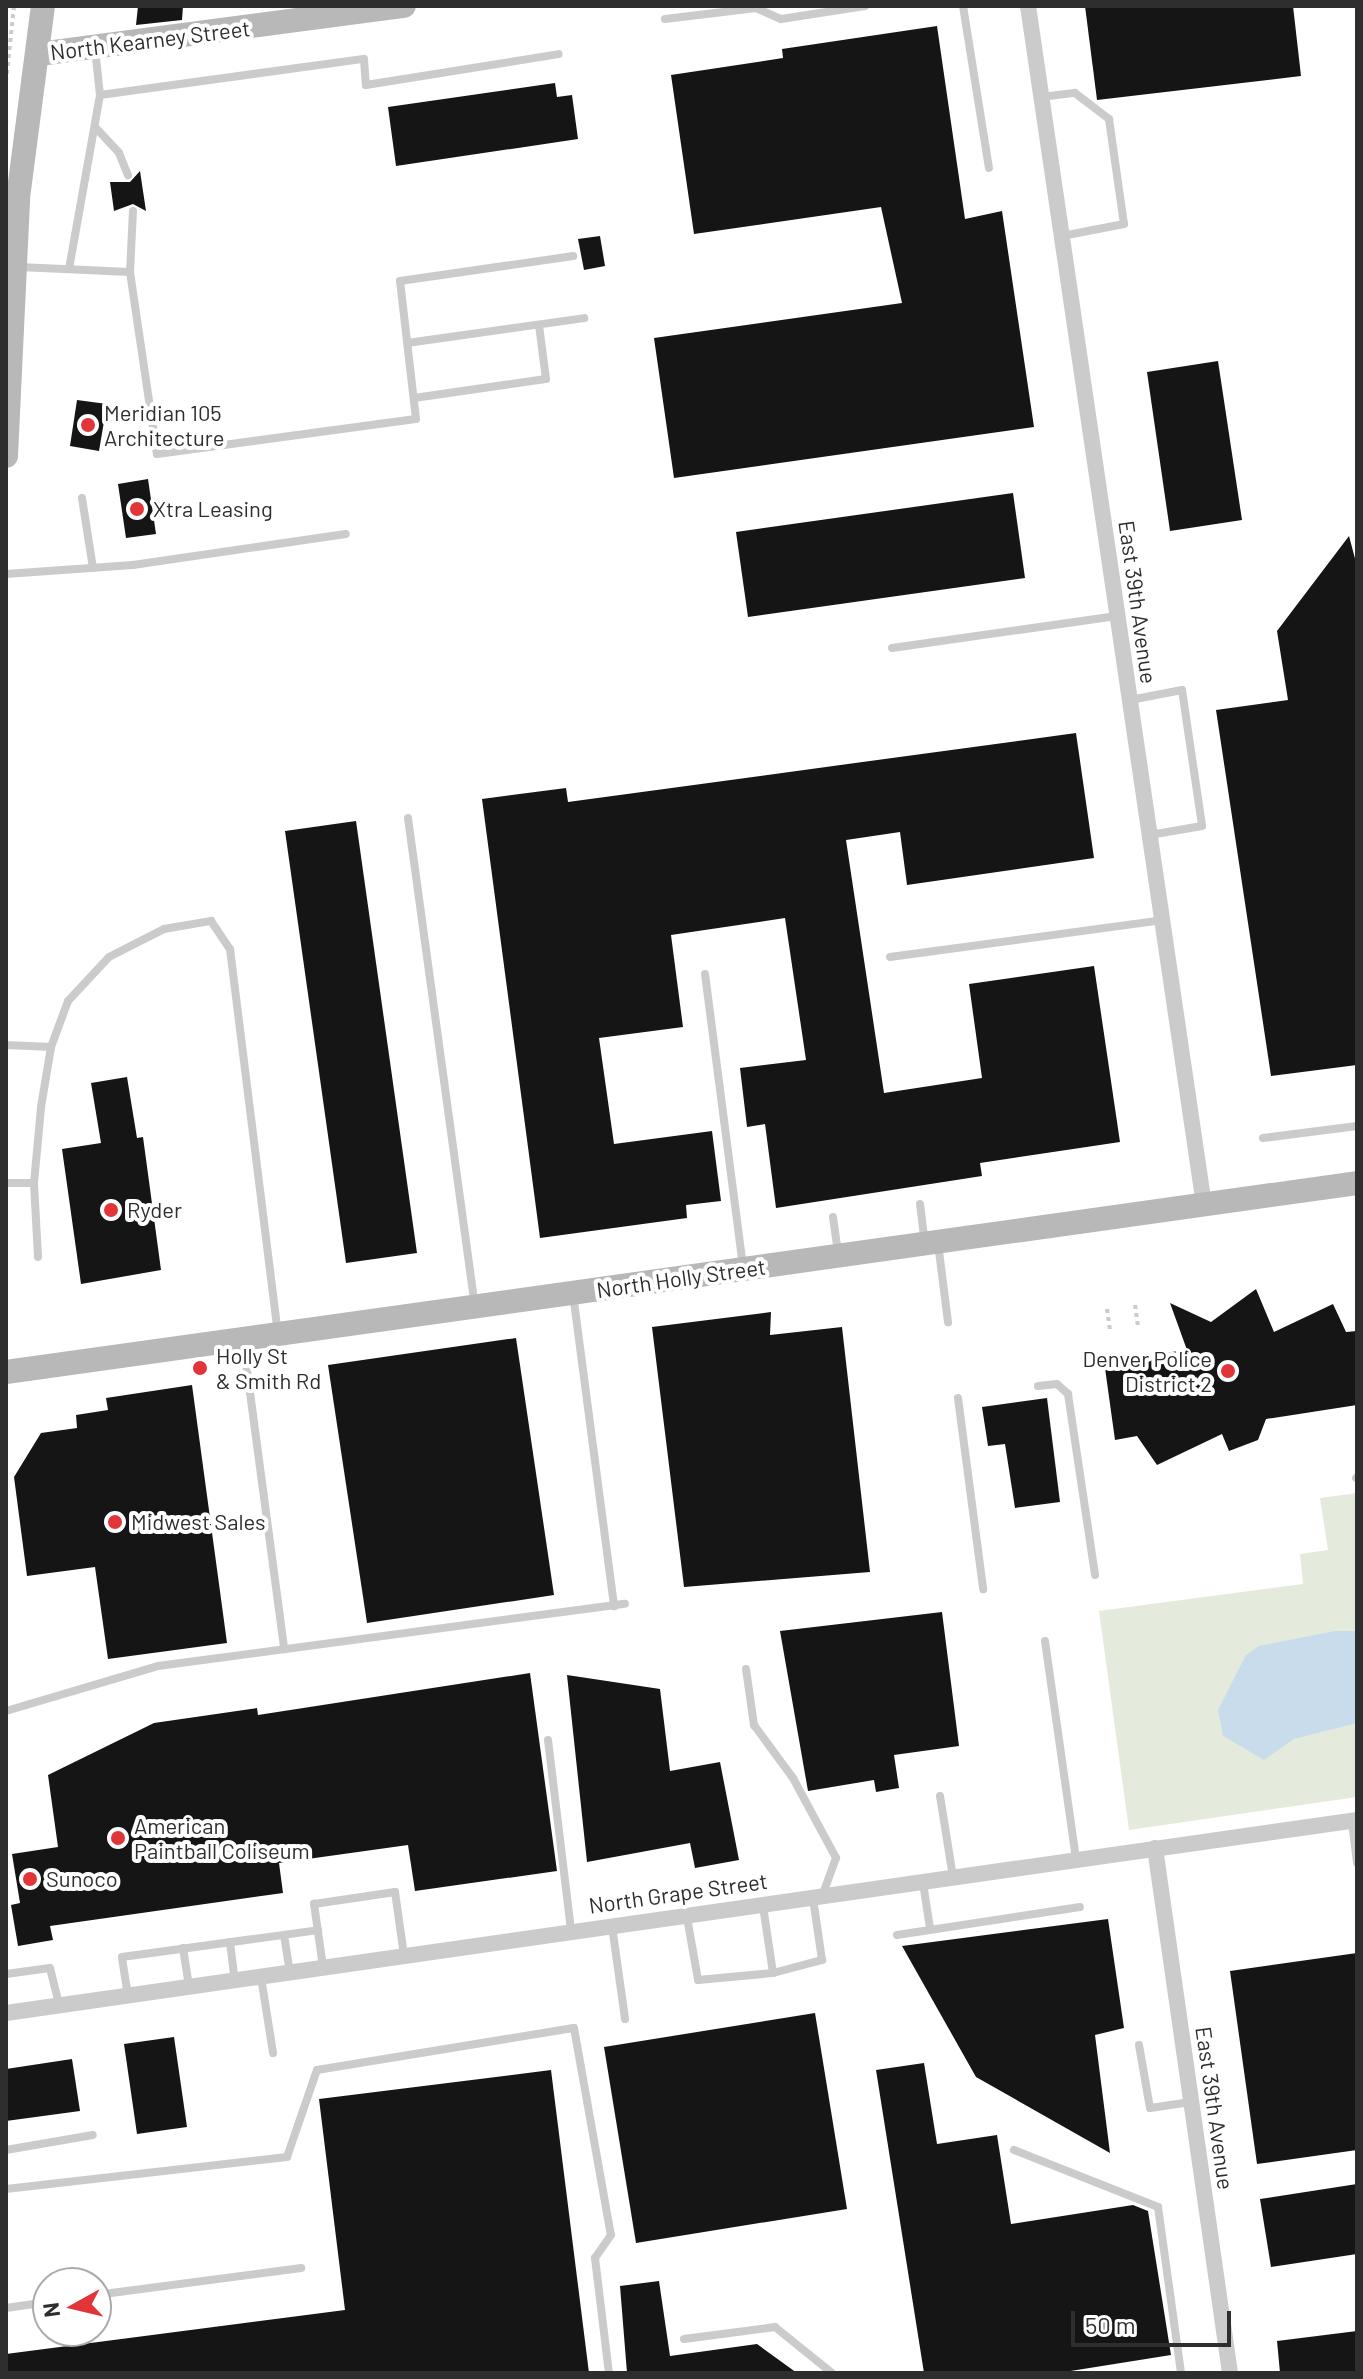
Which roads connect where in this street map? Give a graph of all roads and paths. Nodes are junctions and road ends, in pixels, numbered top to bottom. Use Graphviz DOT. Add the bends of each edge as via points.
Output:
graph roads {
  1 [pos="14,6"];
  2 [pos="43,6"];
  3 [pos="404,6"];
  4 [pos="865,6"];
  5 [pos="963,6"];
  6 [pos="1028,6"];
  7 [pos="723,9"];
  8 [pos="275,15"];
  9 [pos="665,19"];
  10 [pos="95,49"];
  11 [pos="39,54"];
  12 [pos="559,54"];
  13 [pos="6,82"];
  14 [pos="100,95"];
  15 [pos="1041,97"];
  16 [pos="95,127"];
  17 [pos="989,168"];
  18 [pos="128,175"];
  19 [pos="133,211"];
  20 [pos="1061,236"];
  21 [pos="573,256"];
  22 [pos="14,266"];
  23 [pos="69,269"];
  24 [pos="130,272"];
  25 [pos="584,318"];
  26 [pos="539,325"];
  27 [pos="407,343"];
  28 [pos="414,398"];
  29 [pos="6,456"];
  30 [pos="82,498"];
  31 [pos="346,534"];
  32 [pos="93,568"];
  33 [pos="6,574"];
  34 [pos="1117,616"];
  35 [pos="892,648"];
  36 [pos="1130,700"];
  37 [pos="408,818"];
  38 [pos="1150,835"];
  39 [pos="1162,920"];
  40 [pos="890,957"];
  41 [pos="705,974"];
  42 [pos="6,1045"];
  43 [pos="51,1047"];
  44 [pos="1357,1126"];
  45 [pos="1263,1138"];
  46 [pos="6,1183"];
  47 [pos="34,1183"];
  48 [pos="1357,1183"];
  49 [pos="920,1204"];
  50 [pos="1204,1205"];
  51 [pos="833,1217"];
  52 [pos="931,1243"];
  53 [pos="839,1256"];
  54 [pos="38,1257"];
  55 [pos="743,1269"];
  56 [pos="573,1293"];
  57 [pos="1135,1305"];
  58 [pos="475,1307"];
  59 [pos="1107,1309"];
  60 [pos="948,1322"];
  61 [pos="1138,1326"];
  62 [pos="1110,1330"];
  63 [pos="278,1334"];
  64 [pos="243,1339"];
  65 [pos="6,1372"];
  66 [pos="1038,1386"];
  67 [pos="958,1398"];
  68 [pos="1095,1575"];
  69 [pos="983,1589"];
  70 [pos="625,1604"];
  71 [pos="614,1606"];
  72 [pos="1045,1641"];
  73 [pos="284,1649"];
  74 [pos="746,1669"];
  75 [pos="6,1711"];
  76 [pos="548,1740"];
  77 [pos="940,1796"];
  78 [pos="1354,1820"];
  79 [pos="1155,1848"];
  80 [pos="1076,1860"];
  81 [pos="1357,1863"];
  82 [pos="953,1877"];
  83 [pos="923,1882"];
  84 [pos="818,1895"];
  85 [pos="763,1903"];
  86 [pos="1080,1907"];
  87 [pos="688,1923"];
  88 [pos="612,1925"];
  89 [pos="930,1928"];
  90 [pos="318,1930"];
  91 [pos="571,1931"];
  92 [pos="284,1935"];
  93 [pos="897,1935"];
  94 [pos="230,1942"];
  95 [pos="183,1948"];
  96 [pos="404,1955"];
  97 [pos="323,1967"];
  98 [pos="290,1972"];
  99 [pos="773,1973"];
  100 [pos="6,1974"];
  101 [pos="260,1977"];
  102 [pos="235,1980"];
  103 [pos="189,1987"];
  104 [pos="128,1996"];
  105 [pos="59,2005"];
  106 [pos="6,2013"];
  107 [pos="625,2019"];
  108 [pos="1139,2045"];
  109 [pos="273,2053"];
  110 [pos="1192,2102"];
  111 [pos="93,2135"];
  112 [pos="6,2150"];
  113 [pos="1014,2150"];
  114 [pos="6,2189"];
  115 [pos="301,2268"];
  116 [pos="112,2293"];
  117 [pos="32,2304"];
  118 [pos="6,2308"];
  119 [pos="684,2339"];
  120 [pos="609,2373"];
  121 [pos="832,2373"];
  122 [pos="1181,2373"];
  123 [pos="1230,2373"];
  1 -- 13 [label="path"];
  2 -- 11 [label="street"];
  3 -- 8 [label="street, North Kearney Street"];
  4 -- 7 [label="lane" via="781,19 756,8"];
  5 -- 17 [label="lane"];
  6 -- 15 [label="street, East 39th Avenue"];
  7 -- 9 [label="lane"];
  8 -- 10 [label="street, North Kearney Street"];
  10 -- 11 [label="street, North Kearney Street"];
  10 -- 14 [label="lane"];
  11 -- 22 [label="street"];
  12 -- 14 [label="lane" via="366,85 364,59"];
  14 -- 16 [label="lane"];
  15 -- 20 [label="street, East 39th Avenue"];
  15 -- 20 [label="lane" via="1075,93 1109,119 1124,224"];
  16 -- 18 [label="lane" via="119,153"];
  16 -- 23 [label="lane"];
  19 -- 24 [label="lane"];
  20 -- 34 [label="street, East 39th Avenue"];
  21 -- 27 [label="lane" via="400,281"];
  22 -- 23 [label="lane"];
  22 -- 29 [label="street"];
  23 -- 24 [label="lane"];
  24 -- 28 [label="lane" via="157,454 416,419"];
  25 -- 26 [label="lane"];
  26 -- 27 [label="lane"];
  26 -- 28 [label="lane" via="546,379"];
  27 -- 28 [label="lane"];
  30 -- 32 [label="lane"];
  31 -- 32 [label="lane"];
  32 -- 33 [label="lane"];
  34 -- 35 [label="lane"];
  34 -- 36 [label="street, East 39th Avenue"];
  36 -- 38 [label="street, East 39th Avenue"];
  36 -- 38 [label="lane" via="1182,690 1202,826"];
  37 -- 58 [label="lane"];
  38 -- 39 [label="street, East 39th Avenue"];
  39 -- 40 [label="lane"];
  39 -- 50 [label="street, East 39th Avenue"];
  41 -- 55 [label="lane"];
  42 -- 43 [label="lane"];
  43 -- 47 [label="lane"];
  43 -- 63 [label="lane" via="68,1001 109,957 190,921 220,927 230,949"];
  44 -- 45 [label="lane"];
  46 -- 47 [label="lane"];
  47 -- 54 [label="lane"];
  48 -- 50 [label="street, North Holly Street"];
  49 -- 52 [label="lane"];
  50 -- 52 [label="street, North Holly Street"];
  51 -- 53 [label="lane"];
  52 -- 53 [label="street, North Holly Street"];
  52 -- 60 [label="lane"];
  53 -- 55 [label="street, North Holly Street"];
  55 -- 56 [label="street, North Holly Street"];
  56 -- 58 [label="street, North Holly Street"];
  56 -- 71 [label="lane"];
  57 -- 61 [label="path"];
  58 -- 63 [label="street, North Holly Street"];
  59 -- 62 [label="path"];
  63 -- 64 [label="street, North Holly Street"];
  64 -- 65 [label="street, North Holly Street"];
  64 -- 73 [label="lane"];
  66 -- 68 [label="lane" via="1057,1384 1068,1394"];
  67 -- 69 [label="lane"];
  70 -- 71 [label="lane"];
  71 -- 73 [label="lane"];
  72 -- 80 [label="lane"];
  73 -- 75 [label="lane" via="158,1666"];
  74 -- 84 [label="lane" via="754,1725 793,1778 836,1858"];
  76 -- 91 [label="lane"];
  77 -- 82 [label="lane"];
  78 -- 79 [label="street, North Grape Street"];
  78 -- 81 [label="lane"];
  79 -- 80 [label="street, North Grape Street"];
  79 -- 110 [label="street, East 39th Avenue"];
  80 -- 82 [label="street, North Grape Street"];
  82 -- 83 [label="street, North Grape Street"];
  83 -- 84 [label="street, North Grape Street"];
  83 -- 89 [label="lane"];
  84 -- 85 [label="street, North Grape Street"];
  84 -- 99 [label="lane" via="822,1960"];
  85 -- 88 [label="street, North Grape Street"];
  85 -- 99 [label="lane"];
  86 -- 89 [label="lane"];
  87 -- 99 [label="lane" via="698,1980"];
  88 -- 91 [label="street, North Grape Street"];
  88 -- 107 [label="lane"];
  89 -- 93 [label="lane"];
  90 -- 92 [label="lane"];
  90 -- 96 [label="lane" via="314,1904 395,1892"];
  90 -- 97 [label="lane"];
  91 -- 96 [label="street, North Grape Street"];
  92 -- 94 [label="lane"];
  92 -- 98 [label="lane"];
  94 -- 95 [label="lane"];
  94 -- 102 [label="lane"];
  95 -- 103 [label="lane"];
  95 -- 104 [label="lane" via="122,1957"];
  96 -- 97 [label="street, North Grape Street"];
  97 -- 98 [label="street, North Grape Street"];
  98 -- 101 [label="street, North Grape Street"];
  100 -- 105 [label="lane" via="50,1968"];
  101 -- 102 [label="street, North Grape Street"];
  101 -- 109 [label="lane"];
  102 -- 103 [label="street, North Grape Street"];
  103 -- 104 [label="street, North Grape Street"];
  104 -- 105 [label="street, North Grape Street"];
  105 -- 106 [label="street, North Grape Street"];
  108 -- 110 [label="lane" via="1150,2108"];
  110 -- 123 [label="street, East 39th Avenue"];
  111 -- 112 [label="lane"];
  113 -- 122 [label="lane" via="1158,2207"];
  114 -- 120 [label="lane" via="287,2157 317,2070 574,2028 611,2235 595,2258"];
  115 -- 116 [label="lane"];
  117 -- 118 [label="lane"];
  119 -- 121 [label="lane" via="775,2327"];
}
